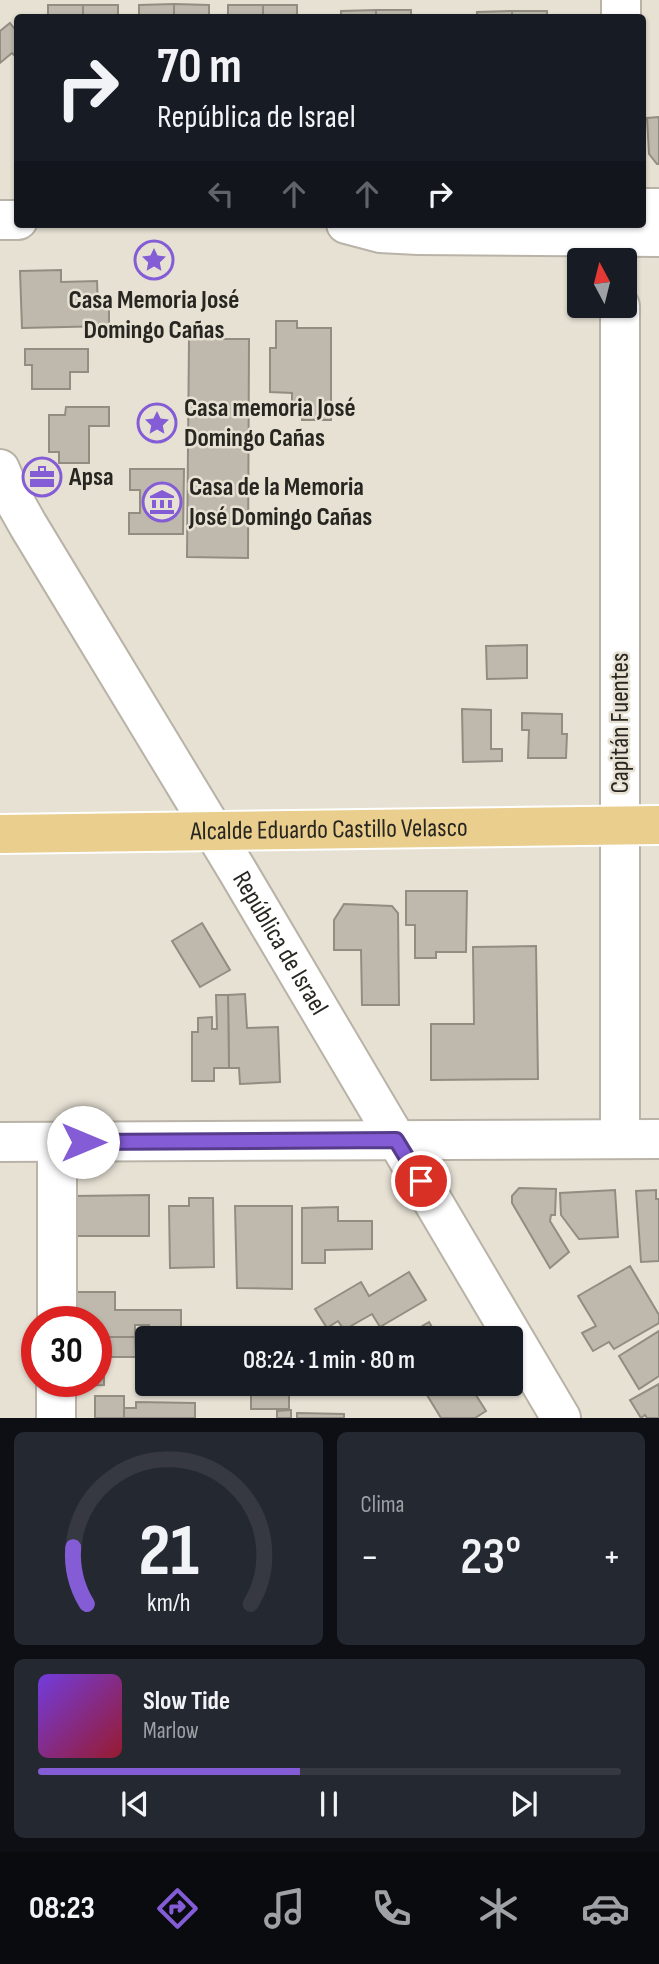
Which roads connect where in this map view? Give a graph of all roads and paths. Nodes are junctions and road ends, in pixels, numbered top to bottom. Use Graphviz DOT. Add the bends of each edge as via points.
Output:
graph roads {
  1 [pos="361,228"];
  2 [pos="625,232"];
  3 [pos="659,237"];
  4 [pos="620,318"];
  5 [pos="0,470"];
  6 [pos="659,825"];
  7 [pos="620,826"];
  8 [pos="214,831"];
  9 [pos="0,834"];
  10 [pos="620,1139"];
  11 [pos="659,1139"];
  12 [pos="396,1140"];
  13 [pos="0,1142"];
  14 [pos="58,1142"];
  15 [pos="57,1306"];
  16 [pos="57,1397"];
  17 [pos="56,1418"];
  18 [pos="561,1418"];
  1 -- 2 [label="street" via="418,235"];
  2 -- 3 [label="street"];
  4 -- 7 [label="street, Capitán Fuentes"];
  5 -- 8 [label="street, República de Israel" via="28,525"];
  6 -- 7 [label="main road, Alcalde Eduardo Castillo Velasco"];
  7 -- 8 [label="main road, Alcalde Eduardo Castillo Velasco"];
  7 -- 10 [label="street, Capitán Fuentes"];
  8 -- 9 [label="main road, Alcalde Eduardo Castillo Velasco"];
  8 -- 12 [label="street, República de Israel"];
  10 -- 11 [label="street"];
  10 -- 12 [label="street"];
  12 -- 14 [label="street"];
  12 -- 18 [label="street, República de Israel"];
  13 -- 14 [label="street"];
  14 -- 15 [label="street"];
  16 -- 17 [label="street"];
}
